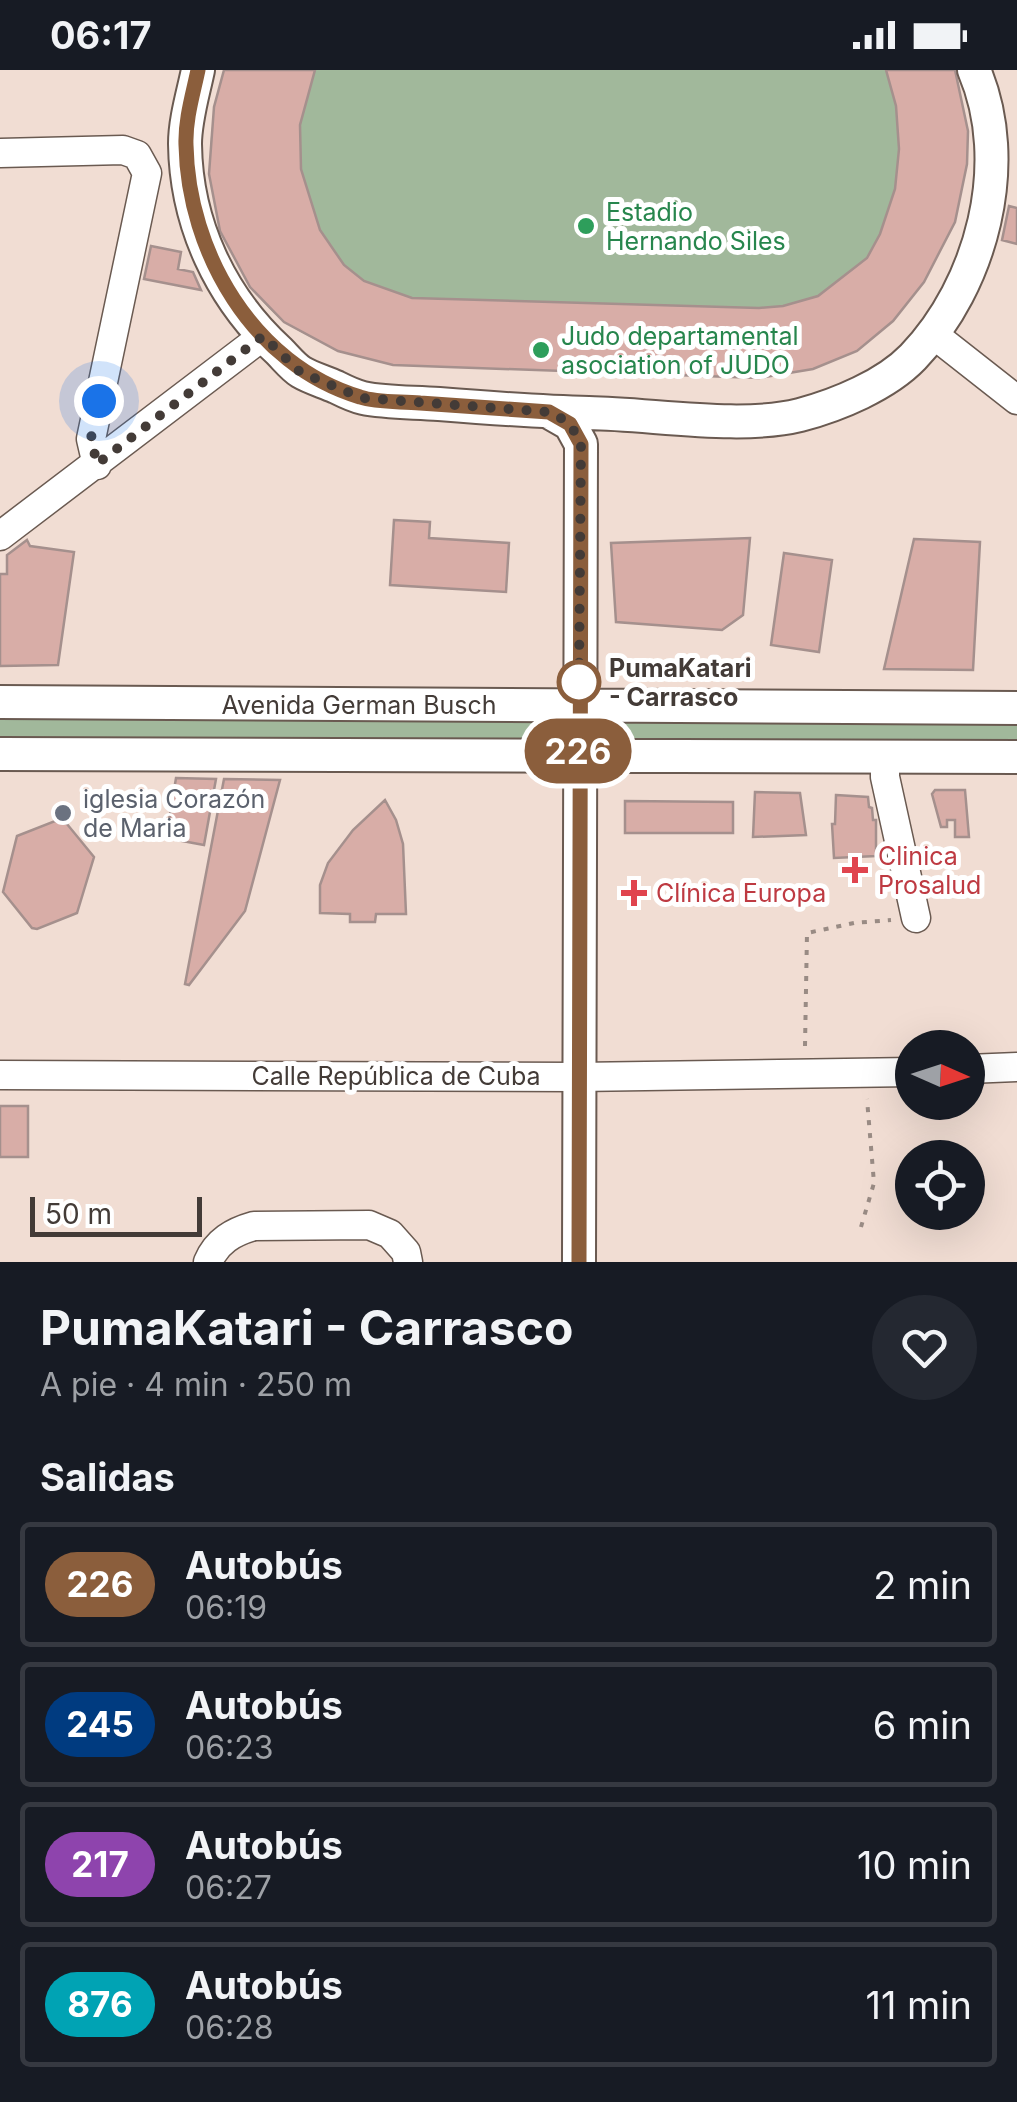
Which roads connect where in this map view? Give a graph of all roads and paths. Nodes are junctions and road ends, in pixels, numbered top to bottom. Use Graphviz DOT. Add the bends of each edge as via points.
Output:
graph roads {
  1 [pos="198,70"];
  2 [pos="974,70"];
  3 [pos="0,153"];
  4 [pos="933,334"];
  5 [pos="263,336"];
  6 [pos="1017,400"];
  7 [pos="549,412"];
  8 [pos="618,414"];
  9 [pos="581,444"];
  10 [pos="97,464"];
  11 [pos="0,536"];
  12 [pos="0,702"];
  13 [pos="578,706"];
  14 [pos="1017,708"];
  15 [pos="0,754"];
  16 [pos="578,755"];
  17 [pos="884,757"];
  18 [pos="1017,757"];
  19 [pos="916,918"];
  20 [pos="1017,1067"];
  21 [pos="985,1068"];
  22 [pos="895,1073"];
  23 [pos="0,1074"];
  24 [pos="803,1074"];
  25 [pos="865,1074"];
  26 [pos="578,1076"];
  27 [pos="861,1228"];
  28 [pos="208,1262"];
  29 [pos="408,1262"];
  30 [pos="578,1262"];
  1 -- 5 [label="main road" via="185,141 198,226 214,266"];
  2 -- 4 [label="main road" via="992,153 986,216 967,277"];
  3 -- 10 [label="street" via="124,150 137,155 146,173 91,438"];
  4 -- 6 [label="street"];
  4 -- 8 [label="main road" via="882,380 798,416 750,421"];
  5 -- 7 [label="main road" via="300,372 362,398"];
  5 -- 10 [label="street"];
  7 -- 8 [label="main road"];
  7 -- 9 [label="main road" via="570,424"];
  8 -- 9 [label="main road"];
  9 -- 13 [label="main road"];
  10 -- 11 [label="street"];
  12 -- 13 [label="main road, Avenida German Busch"];
  13 -- 14 [label="main road, Avenida German Busch"];
  13 -- 16 [label="main road"];
  15 -- 16 [label="main road, Avenida German Busch"];
  16 -- 17 [label="main road, Avenida German Busch"];
  16 -- 26 [label="main road"];
  17 -- 18 [label="main road, Avenida German Busch"];
  17 -- 19 [label="street"];
  19 -- 24 [label="path" via="806,933"];
  20 -- 21 [label="street"];
  22 -- 25 [label="street, Calle República de Cuba"];
  23 -- 26 [label="street, Calle República de Cuba"];
  24 -- 25 [label="street, Calle República de Cuba"];
  24 -- 26 [label="street, Calle República de Cuba"];
  25 -- 27 [label="path" via="874,1183"];
  26 -- 30 [label="main road"];
  28 -- 29 [label="street" via="222,1241 254,1226 370,1225 390,1234"];
}
